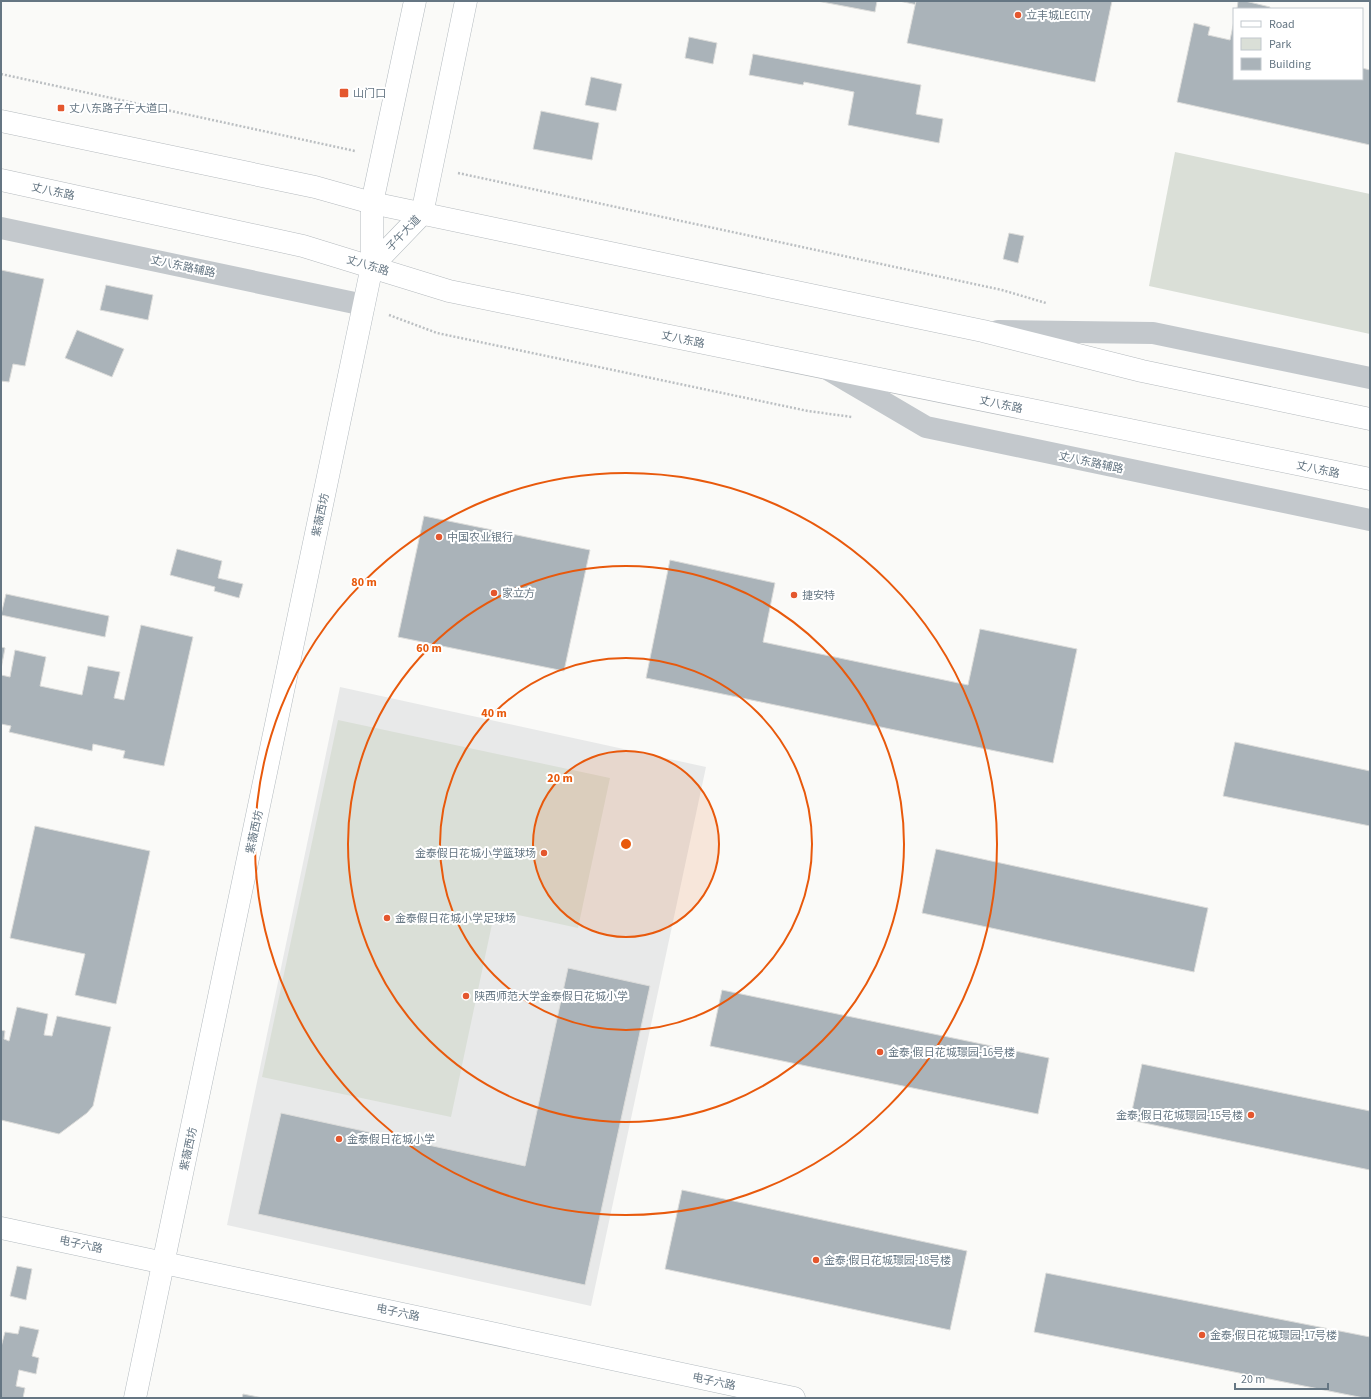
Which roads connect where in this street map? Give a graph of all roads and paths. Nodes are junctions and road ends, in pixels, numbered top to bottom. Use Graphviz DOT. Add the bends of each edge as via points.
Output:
graph roads {
  1 [pos="415,1"];
  2 [pos="466,1"];
  3 [pos="1,74"];
  4 [pos="1,121"];
  5 [pos="381,156"];
  6 [pos="431,167"];
  7 [pos="1,180"];
  8 [pos="372,203"];
  9 [pos="422,214"];
  10 [pos="1,228"];
  11 [pos="372,266"];
  12 [pos="1048,303"];
  13 [pos="364,305"];
  14 [pos="983,330"];
  15 [pos="826,368"];
  16 [pos="1370,378"];
  17 [pos="855,417"];
  18 [pos="1370,419"];
  19 [pos="1370,479"];
  20 [pos="1370,520"];
  21 [pos="1,1228"];
  22 [pos="164,1262"];
  23 [pos="135,1398"];
  24 [pos="794,1398"];
  1 -- 5 [label="main road, 子午大道"];
  2 -- 6 [label="main road, 子午大道"];
  3 -- 5 [label="path"];
  4 -- 8 [label="main road" via="315,187"];
  5 -- 8 [label="main road, 子午大道"];
  6 -- 9 [label="main road, 子午大道"];
  6 -- 12 [label="path" via="1002,290"];
  7 -- 11 [label="main road, 丈八东路" via="303,246"];
  8 -- 9 [label="main road"];
  8 -- 11 [label="main road, 子午大道"];
  9 -- 11 [label="main road, 子午大道"];
  9 -- 14 [label="main road"];
  10 -- 13 [label="street, 丈八东路辅路"];
  11 -- 13 [label="main road, 紫薇西坊"];
  11 -- 15 [label="main road, 丈八东路" via="449,290"];
  13 -- 17 [label="path" via="437,333 808,411"];
  13 -- 22 [label="main road, 紫薇西坊"];
  14 -- 16 [label="street" via="1153,333"];
  14 -- 18 [label="main road" via="1142,371"];
  15 -- 19 [label="main road, 丈八东路"];
  15 -- 20 [label="street, 丈八东路辅路" via="926,427"];
  21 -- 22 [label="main road, 电子六路"];
  22 -- 23 [label="main road, 紫薇西坊"];
  22 -- 24 [label="main road, 电子六路"];
}
